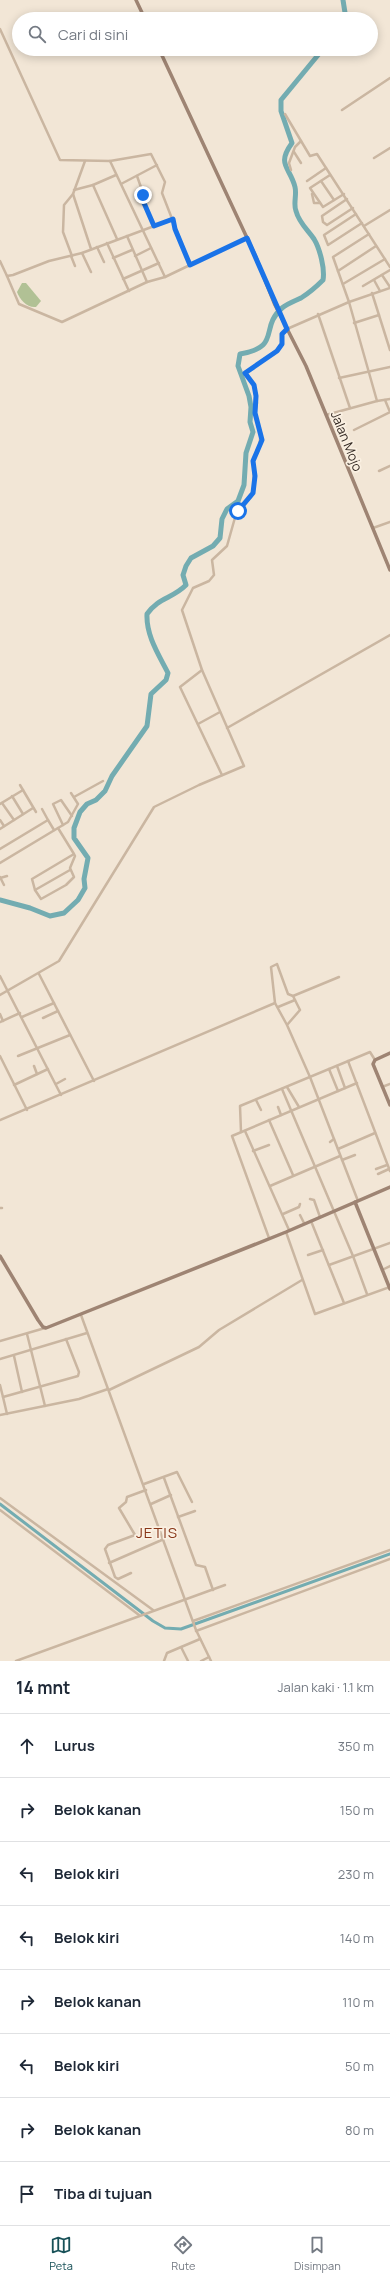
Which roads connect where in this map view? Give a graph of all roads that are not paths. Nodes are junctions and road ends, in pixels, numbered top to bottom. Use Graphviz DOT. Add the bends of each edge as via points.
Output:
graph roads {
  1 [pos="136,0"];
  2 [pos="142,12"];
  3 [pos="0,30"];
  4 [pos="162,56"];
  5 [pos="390,78"];
  6 [pos="342,110"];
  7 [pos="285,114"];
  8 [pos="301,141"];
  9 [pos="390,148"];
  10 [pos="294,152"];
  11 [pos="374,158"];
  12 [pos="83,161"];
  13 [pos="110,161"];
  14 [pos="301,163"];
  15 [pos="157,165"];
  16 [pos="326,168"];
  17 [pos="291,170"];
  18 [pos="330,174"];
  19 [pos="116,175"];
  20 [pos="137,176"];
  21 [pos="307,181"];
  22 [pos="321,181"];
  23 [pos="121,184"];
  24 [pos="93,185"];
  25 [pos="74,190"];
  26 [pos="73,194"];
  27 [pos="344,194"];
  28 [pos="347,199"];
  29 [pos="334,200"];
  30 [pos="353,208"];
  31 [pos="390,210"];
  32 [pos="356,214"];
  33 [pos="173,219"];
  34 [pos="362,223"];
  35 [pos="154,226"];
  36 [pos="364,226"];
  37 [pos="143,230"];
  38 [pos="369,234"];
  39 [pos="127,236"];
  40 [pos="247,238"];
  41 [pos="117,239"];
  42 [pos="107,243"];
  43 [pos="376,246"];
  44 [pos="97,247"];
  45 [pos="151,248"];
  46 [pos="92,249"];
  47 [pos="132,250"];
  48 [pos="82,253"];
  49 [pos="71,256"];
  50 [pos="134,256"];
  51 [pos="113,258"];
  52 [pos="385,259"];
  53 [pos="0,261"];
  54 [pos="104,262"];
  55 [pos="159,263"];
  56 [pos="190,265"];
  57 [pos="75,266"];
  58 [pos="390,269"];
  59 [pos="91,272"];
  60 [pos="142,272"];
  61 [pos="338,272"];
  62 [pos="382,275"];
  63 [pos="7,276"];
  64 [pos="165,277"];
  65 [pos="123,279"];
  66 [pos="374,280"];
  67 [pos="147,282"];
  68 [pos="343,284"];
  69 [pos="363,286"];
  70 [pos="390,287"];
  71 [pos="128,291"];
  72 [pos="380,291"];
  73 [pos="372,293"];
  74 [pos="349,302"];
  75 [pos="318,314"];
  76 [pos="379,315"];
  77 [pos="354,323"];
  78 [pos="287,329"];
  79 [pos="390,350"];
  80 [pos="390,368"];
  81 [pos="367,372"];
  82 [pos="339,378"];
  83 [pos="390,399"];
  84 [pos="385,400"];
  85 [pos="377,401"];
  86 [pos="350,408"];
  87 [pos="326,415"];
  88 [pos="354,430"];
  89 [pos="390,466"];
  90 [pos="379,471"];
  91 [pos="390,522"];
  92 [pos="372,528"];
  93 [pos="390,570"];
  94 [pos="390,635"];
  95 [pos="202,670"];
  96 [pos="220,712"];
  97 [pos="198,724"];
  98 [pos="228,728"];
  99 [pos="222,775"];
  100 [pos="103,781"];
  101 [pos="20,785"];
  102 [pos="22,790"];
  103 [pos="72,793"];
  104 [pos="12,796"];
  105 [pos="74,797"];
  106 [pos="1,803"];
  107 [pos="33,808"];
  108 [pos="42,809"];
  109 [pos="36,812"];
  110 [pos="23,814"];
  111 [pos="72,816"];
  112 [pos="0,820"];
  113 [pos="14,820"];
  114 [pos="48,820"];
  115 [pos="64,825"];
  116 [pos="4,826"];
  117 [pos="58,828"];
  118 [pos="0,829"];
  119 [pos="54,830"];
  120 [pos="0,849"];
  121 [pos="74,854"];
  122 [pos="0,863"];
  123 [pos="70,870"];
  124 [pos="7,876"];
  125 [pos="0,878"];
  126 [pos="4,885"];
  127 [pos="35,890"];
  128 [pos="39,974"];
  129 [pos="0,976"];
  130 [pos="339,976"];
  131 [pos="8,991"];
  132 [pos="0,995"];
  133 [pos="293,996"];
  134 [pos="295,1000"];
  135 [pos="275,1003"];
  136 [pos="54,1004"];
  137 [pos="278,1007"];
  138 [pos="58,1011"];
  139 [pos="20,1013"];
  140 [pos="0,1014"];
  141 [pos="22,1017"];
  142 [pos="43,1018"];
  143 [pos="1,1021"];
  144 [pos="287,1025"];
  145 [pos="70,1035"];
  146 [pos="37,1048"];
  147 [pos="390,1053"];
  148 [pos="0,1056"];
  149 [pos="18,1056"];
  150 [pos="375,1060"];
  151 [pos="348,1061"];
  152 [pos="34,1066"];
  153 [pos="337,1066"];
  154 [pos="48,1069"];
  155 [pos="329,1069"];
  156 [pos="37,1074"];
  157 [pos="310,1077"];
  158 [pos="65,1079"];
  159 [pos="94,1081"];
  160 [pos="356,1083"];
  161 [pos="56,1084"];
  162 [pos="390,1084"];
  163 [pos="14,1085"];
  164 [pos="287,1087"];
  165 [pos="382,1087"];
  166 [pos="345,1088"];
  167 [pos="282,1089"];
  168 [pos="338,1091"];
  169 [pos="388,1094"];
  170 [pos="61,1095"];
  171 [pos="319,1098"];
  172 [pos="256,1100"];
  173 [pos="390,1105"];
  174 [pos="278,1107"];
  175 [pos="298,1107"];
  176 [pos="27,1110"];
  177 [pos="261,1110"];
  178 [pos="292,1110"];
  179 [pos="281,1115"];
  180 [pos="0,1120"];
  181 [pos="269,1120"];
  182 [pos="244,1131"];
  183 [pos="240,1132"];
  184 [pos="375,1133"];
  185 [pos="334,1139"];
  186 [pos="330,1142"];
  187 [pos="269,1145"];
  188 [pos="338,1149"];
  189 [pos="253,1151"];
  190 [pos="355,1155"];
  191 [pos="340,1156"];
  192 [pos="342,1160"];
  193 [pos="387,1165"];
  194 [pos="315,1166"];
  195 [pos="376,1169"];
  196 [pos="390,1170"];
  197 [pos="378,1174"];
  198 [pos="293,1175"];
  199 [pos="270,1186"];
  200 [pos="390,1187"];
  201 [pos="310,1199"];
  202 [pos="357,1202"];
  203 [pos="300,1204"];
  204 [pos="333,1212"];
  205 [pos="282,1214"];
  206 [pos="300,1215"];
  207 [pos="320,1217"];
  208 [pos="311,1221"];
  209 [pos="304,1223"];
  210 [pos="288,1231"];
  211 [pos="269,1238"];
  212 [pos="390,1243"];
  213 [pos="375,1248"];
  214 [pos="323,1250"];
  215 [pos="308,1255"];
  216 [pos="0,1256"];
  217 [pos="353,1256"];
  218 [pos="329,1265"];
  219 [pos="390,1266"];
  220 [pos="382,1270"];
  221 [pos="302,1280"];
  222 [pos="390,1288"];
  223 [pos="367,1294"];
  224 [pos="344,1303"];
  225 [pos="81,1316"];
  226 [pos="45,1328"];
  227 [pos="87,1333"];
  228 [pos="27,1334"];
  229 [pos="66,1339"];
  230 [pos="0,1341"];
  231 [pos="33,1350"];
  232 [pos="14,1356"];
  233 [pos="0,1359"];
  234 [pos="0,1385"];
  235 [pos="40,1386"];
  236 [pos="109,1390"];
  237 [pos="22,1392"];
  238 [pos="3,1397"];
  239 [pos="45,1406"];
  240 [pos="7,1414"];
  241 [pos="0,1415"];
  242 [pos="164,1478"];
  243 [pos="144,1484"];
  244 [pos="146,1490"];
  245 [pos="171,1495"];
  246 [pos="0,1498"];
  247 [pos="192,1502"];
  248 [pos="151,1504"];
  249 [pos="0,1510"];
  250 [pos="194,1511"];
  251 [pos="178,1518"];
  252 [pos="164,1539"];
  253 [pos="390,1550"];
  254 [pos="390,1559"];
  255 [pos="109,1563"];
  256 [pos="131,1573"];
  257 [pos="118,1578"];
  258 [pos="116,1584"];
  259 [pos="225,1585"];
  260 [pos="213,1590"];
  261 [pos="186,1600"];
  262 [pos="153,1610"];
  263 [pos="141,1615"];
  264 [pos="193,1622"];
  265 [pos="196,1630"];
  266 [pos="200,1638"];
  267 [pos="181,1647"];
  268 [pos="209,1657"];
  269 [pos="22,1660"];
  270 [pos="16,1661"];
  271 [pos="164,1661"];
  272 [pos="188,1661"];
  273 [pos="201,1661"];
  274 [pos="211,1661"];
  1 -- 2 [label="main road"];
  3 -- 12 [label="street" via="58,158 64,161"];
  4 -- 40 [label="main road, Jalan Mojo"];
  5 -- 6 [label="street"];
  7 -- 8 [label="street"];
  8 -- 10 [label="street" via="296,144"];
  8 -- 16 [label="street" via="310,156 317,154"];
  9 -- 11 [label="street"];
  10 -- 14 [label="street"];
  10 -- 17 [label="street" via="289,163"];
  12 -- 13 [label="street"];
  12 -- 25 [label="street"];
  13 -- 15 [label="street" via="150,153"];
  13 -- 19 [label="street"];
  15 -- 20 [label="street"];
  15 -- 33 [label="street" via="165,182 162,193"];
  16 -- 18 [label="street"];
  16 -- 21 [label="street"];
  18 -- 22 [label="street"];
  18 -- 27 [label="street"];
  19 -- 23 [label="street"];
  19 -- 24 [label="street"];
  20 -- 23 [label="street"];
  20 -- 35 [label="street" via="143,200"];
  22 -- 29 [label="street"];
  22 -- 29 [label="street" via="310,188 314,203 320,203 323,207"];
  23 -- 37 [label="street"];
  24 -- 25 [label="street"];
  24 -- 41 [label="street"];
  25 -- 26 [label="street"];
  26 -- 46 [label="street"];
  26 -- 49 [label="street" via="64,205 63,228"];
  27 -- 28 [label="street"];
  27 -- 29 [label="street"];
  28 -- 30 [label="street"];
  28 -- 30 [label="street" via="322,216 323,222 327,226"];
  30 -- 32 [label="street"];
  31 -- 36 [label="street"];
  32 -- 34 [label="street"];
  32 -- 34 [label="street" via="324,235 328,245"];
  33 -- 35 [label="street"];
  33 -- 56 [label="street"];
  34 -- 36 [label="street"];
  35 -- 37 [label="street"];
  36 -- 38 [label="street"];
  37 -- 39 [label="street"];
  37 -- 45 [label="street"];
  38 -- 43 [label="street"];
  38 -- 61 [label="street" via="333,257"];
  39 -- 41 [label="street"];
  39 -- 47 [label="street"];
  40 -- 56 [label="street"];
  40 -- 78 [label="main road, Jalan Mojo"];
  41 -- 42 [label="street"];
  42 -- 44 [label="street"];
  42 -- 51 [label="street"];
  43 -- 52 [label="street"];
  43 -- 61 [label="street"];
  44 -- 46 [label="street"];
  44 -- 54 [label="street"];
  45 -- 50 [label="street"];
  45 -- 55 [label="street"];
  46 -- 48 [label="street"];
  47 -- 50 [label="street"];
  47 -- 51 [label="street"];
  48 -- 49 [label="street"];
  48 -- 59 [label="street"];
  49 -- 57 [label="street"];
  49 -- 63 [label="street" via="48,261"];
  50 -- 60 [label="street"];
  51 -- 65 [label="street"];
  52 -- 58 [label="street"];
  52 -- 68 [label="street"];
  53 -- 63 [label="street"];
  55 -- 60 [label="street"];
  55 -- 64 [label="street"];
  56 -- 64 [label="street"];
  58 -- 62 [label="street"];
  60 -- 65 [label="street"];
  60 -- 67 [label="street"];
  61 -- 68 [label="street"];
  62 -- 66 [label="street"];
  62 -- 70 [label="street"];
  63 -- 71 [label="street" via="19,304 62,322"];
  64 -- 67 [label="street"];
  65 -- 71 [label="street"];
  66 -- 69 [label="street"];
  66 -- 72 [label="street"];
  67 -- 71 [label="street"];
  68 -- 74 [label="street"];
  70 -- 72 [label="street"];
  72 -- 73 [label="street"];
  73 -- 74 [label="street"];
  73 -- 76 [label="street"];
  74 -- 75 [label="street"];
  74 -- 77 [label="street"];
  75 -- 78 [label="street"];
  75 -- 82 [label="street"];
  76 -- 77 [label="street"];
  76 -- 79 [label="street"];
  77 -- 81 [label="street"];
  78 -- 87 [label="main road, Jalan Mojo"];
  78 -- 95 [label="street" via="282,334 282,344 277,351 246,371 254,385 255,413 262,440 253,461 253,493 236,514 227,546 212,560 214,575 209,581 195,586 182,608"];
  80 -- 81 [label="street"];
  81 -- 82 [label="street"];
  81 -- 85 [label="street"];
  82 -- 86 [label="street"];
  83 -- 84 [label="street"];
  84 -- 85 [label="street"];
  84 -- 88 [label="street" via="390,412"];
  85 -- 86 [label="street"];
  86 -- 87 [label="street"];
  87 -- 92 [label="main road, Jalan Mojo"];
  89 -- 90 [label="street"];
  91 -- 92 [label="street"];
  92 -- 93 [label="main road, Jalan Mojo"];
  94 -- 98 [label="street"];
  95 -- 96 [label="street"];
  95 -- 97 [label="street" via="180,687"];
  96 -- 97 [label="street"];
  96 -- 98 [label="street"];
  97 -- 99 [label="street"];
  98 -- 99 [label="street" via="244,766"];
  99 -- 128 [label="street" via="154,807 62,958"];
  100 -- 105 [label="street"];
  101 -- 102 [label="street"];
  102 -- 104 [label="street"];
  102 -- 107 [label="street"];
  103 -- 105 [label="street"];
  104 -- 106 [label="street"];
  104 -- 110 [label="street"];
  105 -- 111 [label="street" via="78,805"];
  106 -- 113 [label="street"];
  107 -- 109 [label="street"];
  107 -- 110 [label="street"];
  108 -- 114 [label="street"];
  110 -- 113 [label="street"];
  111 -- 115 [label="street"];
  111 -- 115 [label="street" via="61,800 53,804"];
  112 -- 116 [label="street"];
  113 -- 116 [label="street"];
  114 -- 119 [label="street"];
  114 -- 120 [label="street"];
  115 -- 117 [label="street"];
  116 -- 118 [label="street"];
  117 -- 119 [label="street"];
  117 -- 121 [label="street"];
  119 -- 122 [label="street"];
  121 -- 123 [label="street"];
  121 -- 127 [label="street" via="32,879"];
  123 -- 127 [label="street"];
  123 -- 127 [label="street" via="74,878 43,899"];
  124 -- 125 [label="street"];
  125 -- 126 [label="street"];
  128 -- 131 [label="street"];
  128 -- 136 [label="street"];
  129 -- 131 [label="street"];
  130 -- 133 [label="street"];
  131 -- 132 [label="street"];
  131 -- 139 [label="street"];
  133 -- 134 [label="street"];
  133 -- 135 [label="street" via="288,994 278,965 272,966"];
  134 -- 137 [label="street"];
  134 -- 144 [label="street" via="300,1011"];
  135 -- 137 [label="street"];
  135 -- 159 [label="street"];
  136 -- 138 [label="street"];
  136 -- 141 [label="street"];
  137 -- 144 [label="street"];
  138 -- 142 [label="street"];
  138 -- 145 [label="street"];
  139 -- 141 [label="street"];
  139 -- 143 [label="street"];
  140 -- 143 [label="street"];
  141 -- 146 [label="street"];
  144 -- 157 [label="street"];
  145 -- 146 [label="street"];
  145 -- 159 [label="street"];
  146 -- 149 [label="street"];
  146 -- 154 [label="street"];
  147 -- 150 [label="main road"];
  148 -- 163 [label="street"];
  150 -- 151 [label="street" via="370,1052"];
  150 -- 165 [label="main road" via="373,1066"];
  151 -- 153 [label="street"];
  151 -- 160 [label="street"];
  152 -- 156 [label="street"];
  153 -- 155 [label="street"];
  153 -- 166 [label="street"];
  154 -- 156 [label="street"];
  154 -- 161 [label="street"];
  155 -- 157 [label="street"];
  155 -- 168 [label="street"];
  156 -- 163 [label="street"];
  157 -- 164 [label="street"];
  157 -- 171 [label="street"];
  158 -- 161 [label="street"];
  159 -- 170 [label="street"];
  160 -- 166 [label="street"];
  160 -- 184 [label="street"];
  161 -- 170 [label="street"];
  162 -- 165 [label="street"];
  163 -- 176 [label="street"];
  164 -- 167 [label="street"];
  164 -- 175 [label="street"];
  165 -- 169 [label="main road"];
  166 -- 168 [label="street"];
  167 -- 172 [label="street"];
  167 -- 178 [label="street"];
  168 -- 171 [label="street"];
  169 -- 173 [label="main road"];
  170 -- 176 [label="street"];
  171 -- 175 [label="street"];
  171 -- 185 [label="street"];
  172 -- 177 [label="street"];
  172 -- 183 [label="street" via="240,1106"];
  174 -- 179 [label="street"];
  175 -- 178 [label="street"];
  176 -- 180 [label="street"];
  178 -- 179 [label="street"];
  178 -- 194 [label="street"];
  179 -- 181 [label="street"];
  181 -- 182 [label="street"];
  181 -- 198 [label="street"];
  182 -- 183 [label="street"];
  182 -- 189 [label="street"];
  183 -- 211 [label="street" via="232,1138"];
  184 -- 188 [label="street"];
  184 -- 193 [label="street"];
  185 -- 186 [label="street"];
  185 -- 188 [label="street"];
  187 -- 189 [label="street"];
  188 -- 191 [label="street"];
  189 -- 199 [label="street"];
  190 -- 192 [label="street"];
  191 -- 192 [label="street"];
  191 -- 194 [label="street"];
  192 -- 202 [label="street"];
  193 -- 195 [label="street"];
  193 -- 196 [label="street"];
  194 -- 198 [label="street"];
  194 -- 204 [label="street"];
  196 -- 197 [label="street"];
  198 -- 199 [label="street"];
  199 -- 205 [label="street"];
  200 -- 202 [label="main road"];
  201 -- 207 [label="street" via="314,1200"];
  202 -- 204 [label="main road"];
  202 -- 213 [label="main road"];
  203 -- 205 [label="street" via="299,1208"];
  204 -- 207 [label="main road"];
  204 -- 217 [label="street"];
  205 -- 210 [label="street"];
  206 -- 209 [label="street"];
  207 -- 208 [label="main road"];
  208 -- 209 [label="main road"];
  208 -- 214 [label="street"];
  209 -- 210 [label="main road"];
  210 -- 211 [label="main road"];
  210 -- 221 [label="street"];
  211 -- 225 [label="main road"];
  212 -- 213 [label="street"];
  213 -- 217 [label="street"];
  213 -- 220 [label="main road"];
  214 -- 215 [label="street"];
  214 -- 218 [label="street"];
  216 -- 226 [label="main road"];
  217 -- 218 [label="street"];
  217 -- 223 [label="street"];
  218 -- 224 [label="street"];
  219 -- 220 [label="street"];
  220 -- 222 [label="main road"];
  221 -- 224 [label="street" via="315,1314"];
  221 -- 236 [label="street" via="219,1330 199,1347"];
  222 -- 223 [label="street"];
  223 -- 224 [label="street"];
  225 -- 226 [label="main road"];
  225 -- 227 [label="street"];
  226 -- 228 [label="street"];
  227 -- 229 [label="street"];
  227 -- 236 [label="street"];
  228 -- 230 [label="street"];
  228 -- 231 [label="street"];
  229 -- 231 [label="street"];
  229 -- 235 [label="street" via="79,1375"];
  231 -- 232 [label="street"];
  231 -- 235 [label="street"];
  232 -- 233 [label="street"];
  232 -- 237 [label="street"];
  234 -- 238 [label="street"];
  235 -- 237 [label="street"];
  235 -- 239 [label="street"];
  236 -- 239 [label="street"];
  236 -- 243 [label="street"];
  237 -- 238 [label="street"];
  238 -- 240 [label="street"];
  239 -- 240 [label="street"];
  240 -- 241 [label="street"];
  242 -- 243 [label="street"];
  242 -- 245 [label="street"];
  242 -- 247 [label="street" via="177,1472"];
  243 -- 244 [label="street"];
  244 -- 248 [label="street"];
  244 -- 255 [label="street" via="127,1497 126,1502 120,1507 135,1534 105,1547"];
  245 -- 248 [label="street"];
  245 -- 251 [label="street"];
  246 -- 258 [label="street"];
  248 -- 252 [label="street"];
  249 -- 263 [label="street"];
  250 -- 251 [label="street"];
  251 -- 260 [label="street" via="196,1565 205,1567"];
  252 -- 255 [label="street"];
  252 -- 261 [label="street"];
  253 -- 264 [label="street"];
  254 -- 265 [label="street"];
  255 -- 257 [label="street"];
  256 -- 257 [label="street"];
  257 -- 258 [label="street"];
  258 -- 262 [label="street"];
  259 -- 260 [label="street"];
  260 -- 261 [label="street"];
  261 -- 262 [label="street"];
  261 -- 264 [label="street"];
  262 -- 263 [label="street"];
  263 -- 269 [label="street"];
  264 -- 265 [label="street"];
  265 -- 266 [label="street"];
  266 -- 267 [label="street"];
  266 -- 268 [label="street"];
  267 -- 271 [label="street" via="167,1653"];
  267 -- 272 [label="street"];
  268 -- 273 [label="street"];
  268 -- 274 [label="street"];
  269 -- 270 [label="street"];
}
